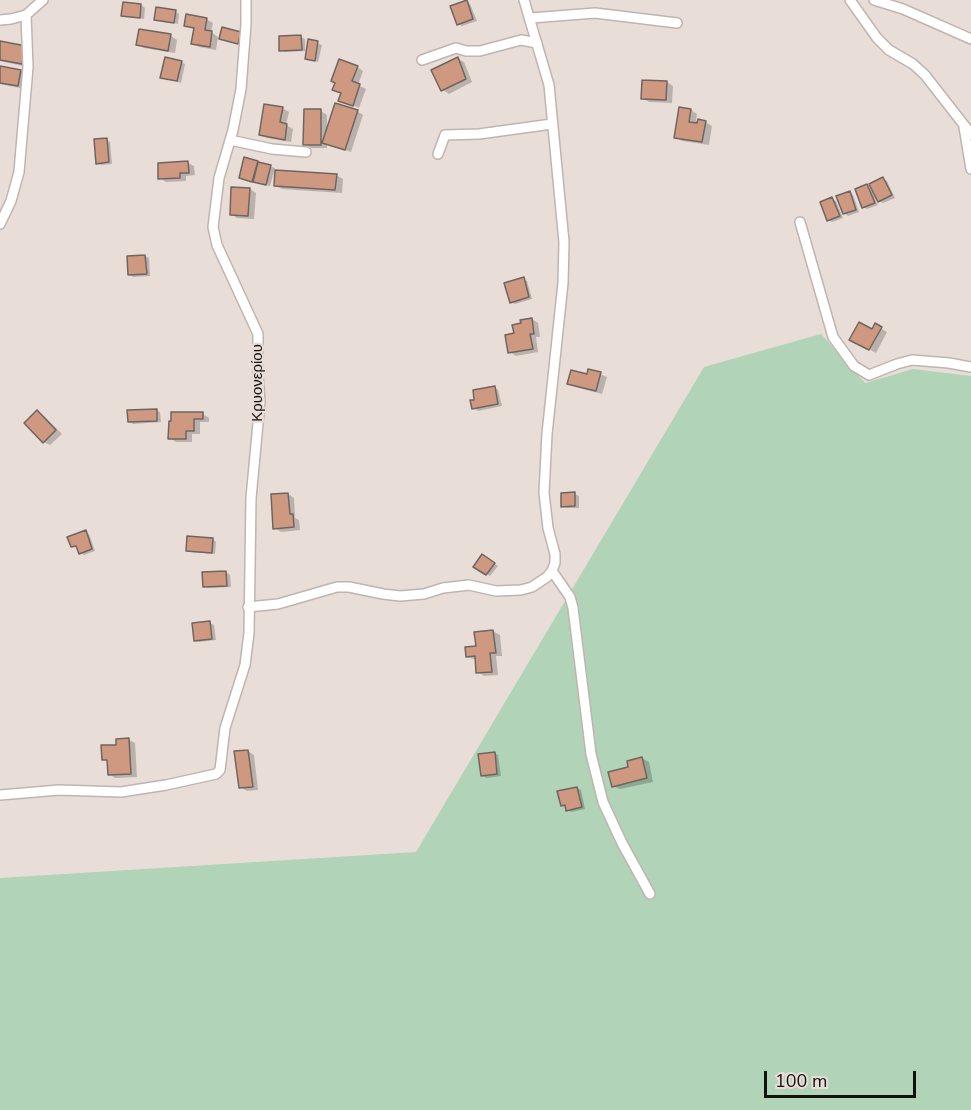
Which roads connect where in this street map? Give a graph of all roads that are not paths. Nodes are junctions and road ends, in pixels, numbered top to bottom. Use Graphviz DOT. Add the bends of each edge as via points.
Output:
graph roads {
  1 [pos="42,0"];
  2 [pos="246,0"];
  3 [pos="524,0"];
  4 [pos="874,0"];
  5 [pos="854,1"];
  6 [pos="26,15"];
  7 [pos="531,18"];
  8 [pos="0,20"];
  9 [pos="677,23"];
  10 [pos="971,39"];
  11 [pos="537,43"];
  12 [pos="422,60"];
  13 [pos="963,122"];
  14 [pos="552,124"];
  15 [pos="971,134"];
  16 [pos="230,140"];
  17 [pos="306,152"];
  18 [pos="438,154"];
  19 [pos="971,170"];
  20 [pos="800,222"];
  21 [pos="0,224"];
  22 [pos="971,367"];
  23 [pos="552,571"];
  24 [pos="248,607"];
  25 [pos="0,795"];
  26 [pos="650,894"];
  1 -- 6 [label="street"];
  2 -- 16 [label="street, Κρυονερίου" via="241,89"];
  3 -- 7 [label="street"];
  4 -- 10 [label="street"];
  5 -- 13 [label="street" via="877,38 925,75"];
  6 -- 8 [label="street"];
  6 -- 21 [label="street" via="28,67 19,172"];
  7 -- 9 [label="street" via="596,13"];
  7 -- 11 [label="street"];
  11 -- 12 [label="street" via="521,40 480,51 456,48"];
  11 -- 14 [label="street" via="549,85"];
  13 -- 15 [label="street"];
  13 -- 19 [label="street"];
  14 -- 18 [label="street" via="445,135"];
  14 -- 23 [label="street" via="564,242 544,493 555,554"];
  16 -- 17 [label="street"];
  16 -- 24 [label="street, Κρυονερίου" via="219,178 213,227 217,245 258,334 259,354 260,402 251,498"];
  20 -- 22 [label="street" via="833,336 854,366 868,375 912,360"];
  23 -- 24 [label="street" via="532,587 521,590 496,591 469,585 400,596 337,587 278,604"];
  23 -- 26 [label="street" via="573,608 591,754 603,802"];
  24 -- 25 [label="street, Κρυονερίου" via="245,665 225,728 222,762 216,774 121,792 59,790"];
}
